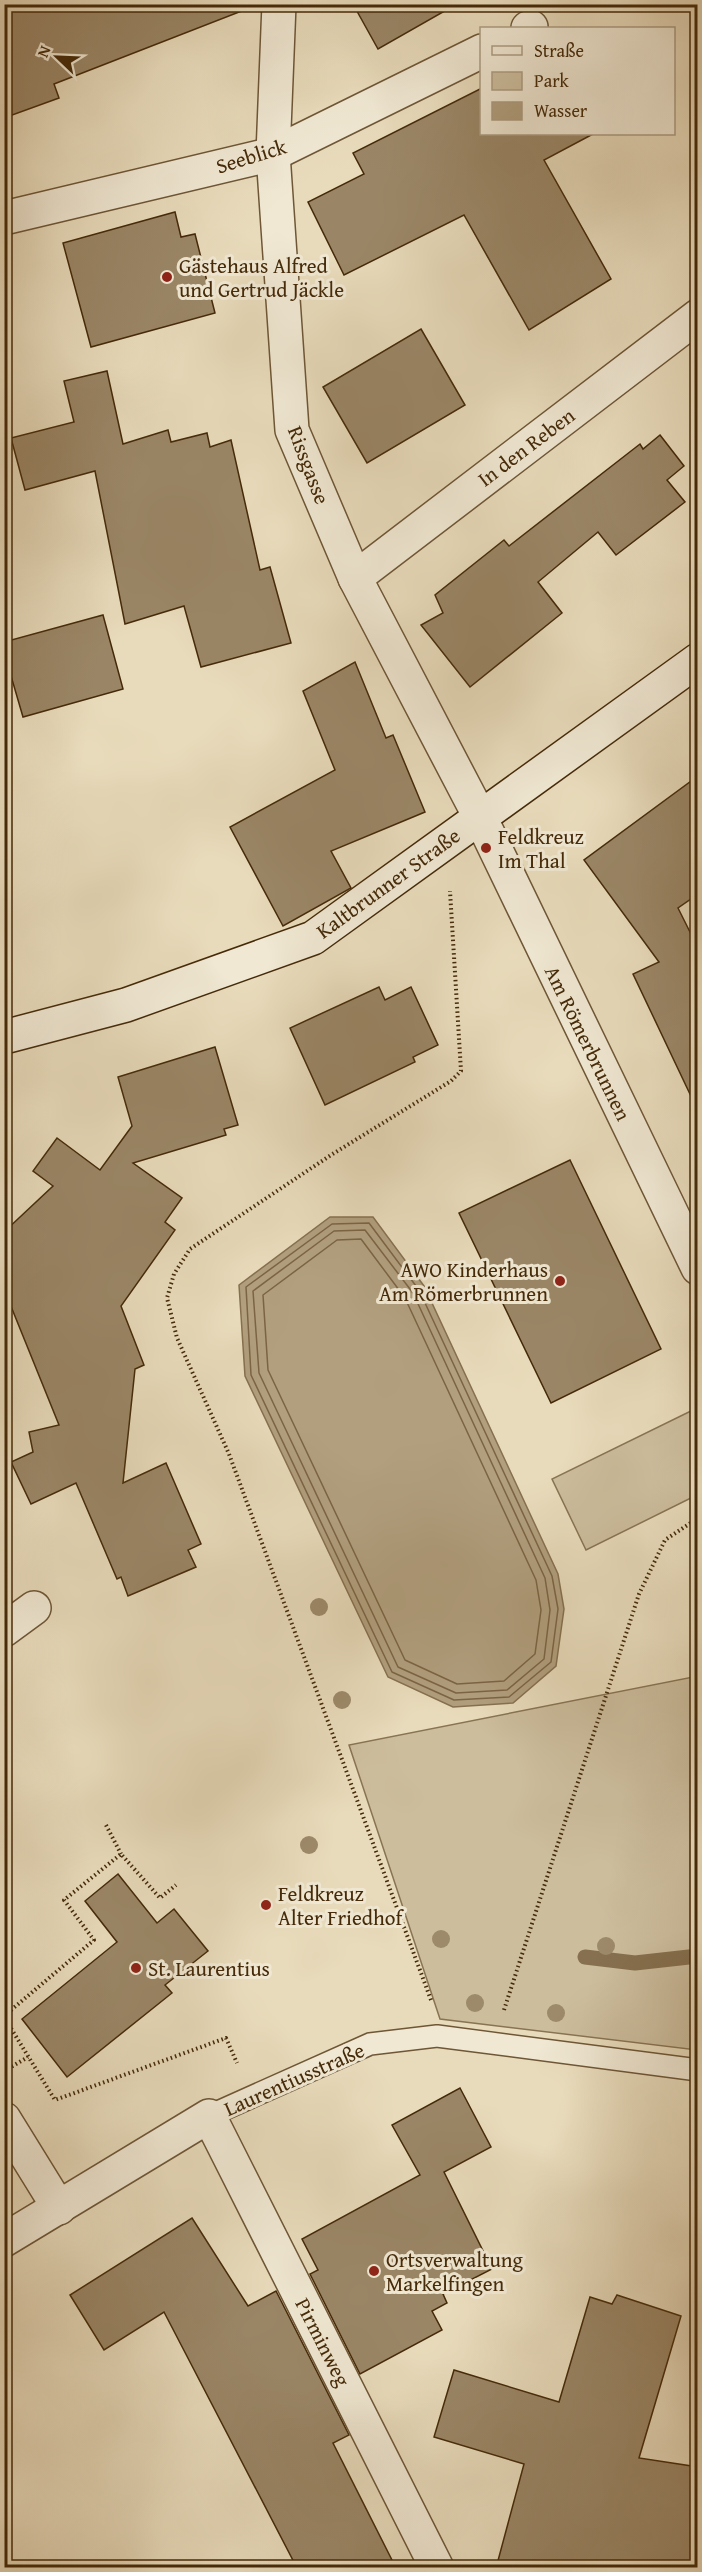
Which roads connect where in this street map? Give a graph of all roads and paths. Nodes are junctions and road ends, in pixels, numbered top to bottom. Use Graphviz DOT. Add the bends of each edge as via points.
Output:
graph roads {
  1 [pos="279,4"];
  2 [pos="480,52"];
  3 [pos="273,154"];
  4 [pos="4,218"];
  5 [pos="698,316"];
  6 [pos="355,578"];
  7 [pos="698,660"];
  8 [pos="480,817"];
  9 [pos="450,888"];
  10 [pos="4,1037"];
  11 [pos="698,1268"];
  12 [pos="698,1518"];
  13 [pos="34,1608"];
  14 [pos="4,1630"];
  15 [pos="106,1825"];
  16 [pos="121,1854"];
  17 [pos="176,1885"];
  18 [pos="4,2016"];
  19 [pos="437,2036"];
  20 [pos="493,2043"];
  21 [pos="28,2056"];
  22 [pos="698,2070"];
  23 [pos="4,2071"];
  24 [pos="253,2096"];
  25 [pos="210,2116"];
  26 [pos="4,2119"];
  27 [pos="59,2208"];
  28 [pos="4,2240"];
  29 [pos="437,2568"];
  1 -- 3 [label="street, Rissgasse"];
  2 -- 3 [label="street, Seeblick"];
  3 -- 4 [label="street, Seeblick"];
  3 -- 6 [label="street, Rissgasse" via="292,430"];
  5 -- 6 [label="street, In den Reben"];
  6 -- 8 [label="street, Rissgasse"];
  7 -- 8 [label="street, Kaltbrunner Straße"];
  8 -- 10 [label="street, Kaltbrunner Straße" via="313,938 126,1005"];
  8 -- 11 [label="street, Am Römerbrunnen"];
  9 -- 19 [label="path" via="461,1071 190,1249 174,1274 167,1298 177,1338 229,1454 289,1610 430,1998"];
  12 -- 20 [label="path" via="665,1540 639,1594"];
  13 -- 14 [label="street"];
  15 -- 16 [label="path"];
  16 -- 17 [label="path" via="160,1898"];
  16 -- 18 [label="path" via="64,1900 94,1940"];
  18 -- 21 [label="path"];
  19 -- 20 [label="lane, Laurentiusstraße"];
  19 -- 24 [label="lane, Laurentiusstraße" via="370,2044"];
  20 -- 22 [label="lane, Laurentiusstraße"];
  21 -- 23 [label="path"];
  21 -- 24 [label="path" via="55,2100 226,2038"];
  24 -- 25 [label="lane, Laurentiusstraße"];
  25 -- 27 [label="street, Laurentiusstraße"];
  25 -- 29 [label="street, Pirminweg"];
  26 -- 27 [label="street"];
  27 -- 28 [label="street, Laurentiusstraße"];
}
